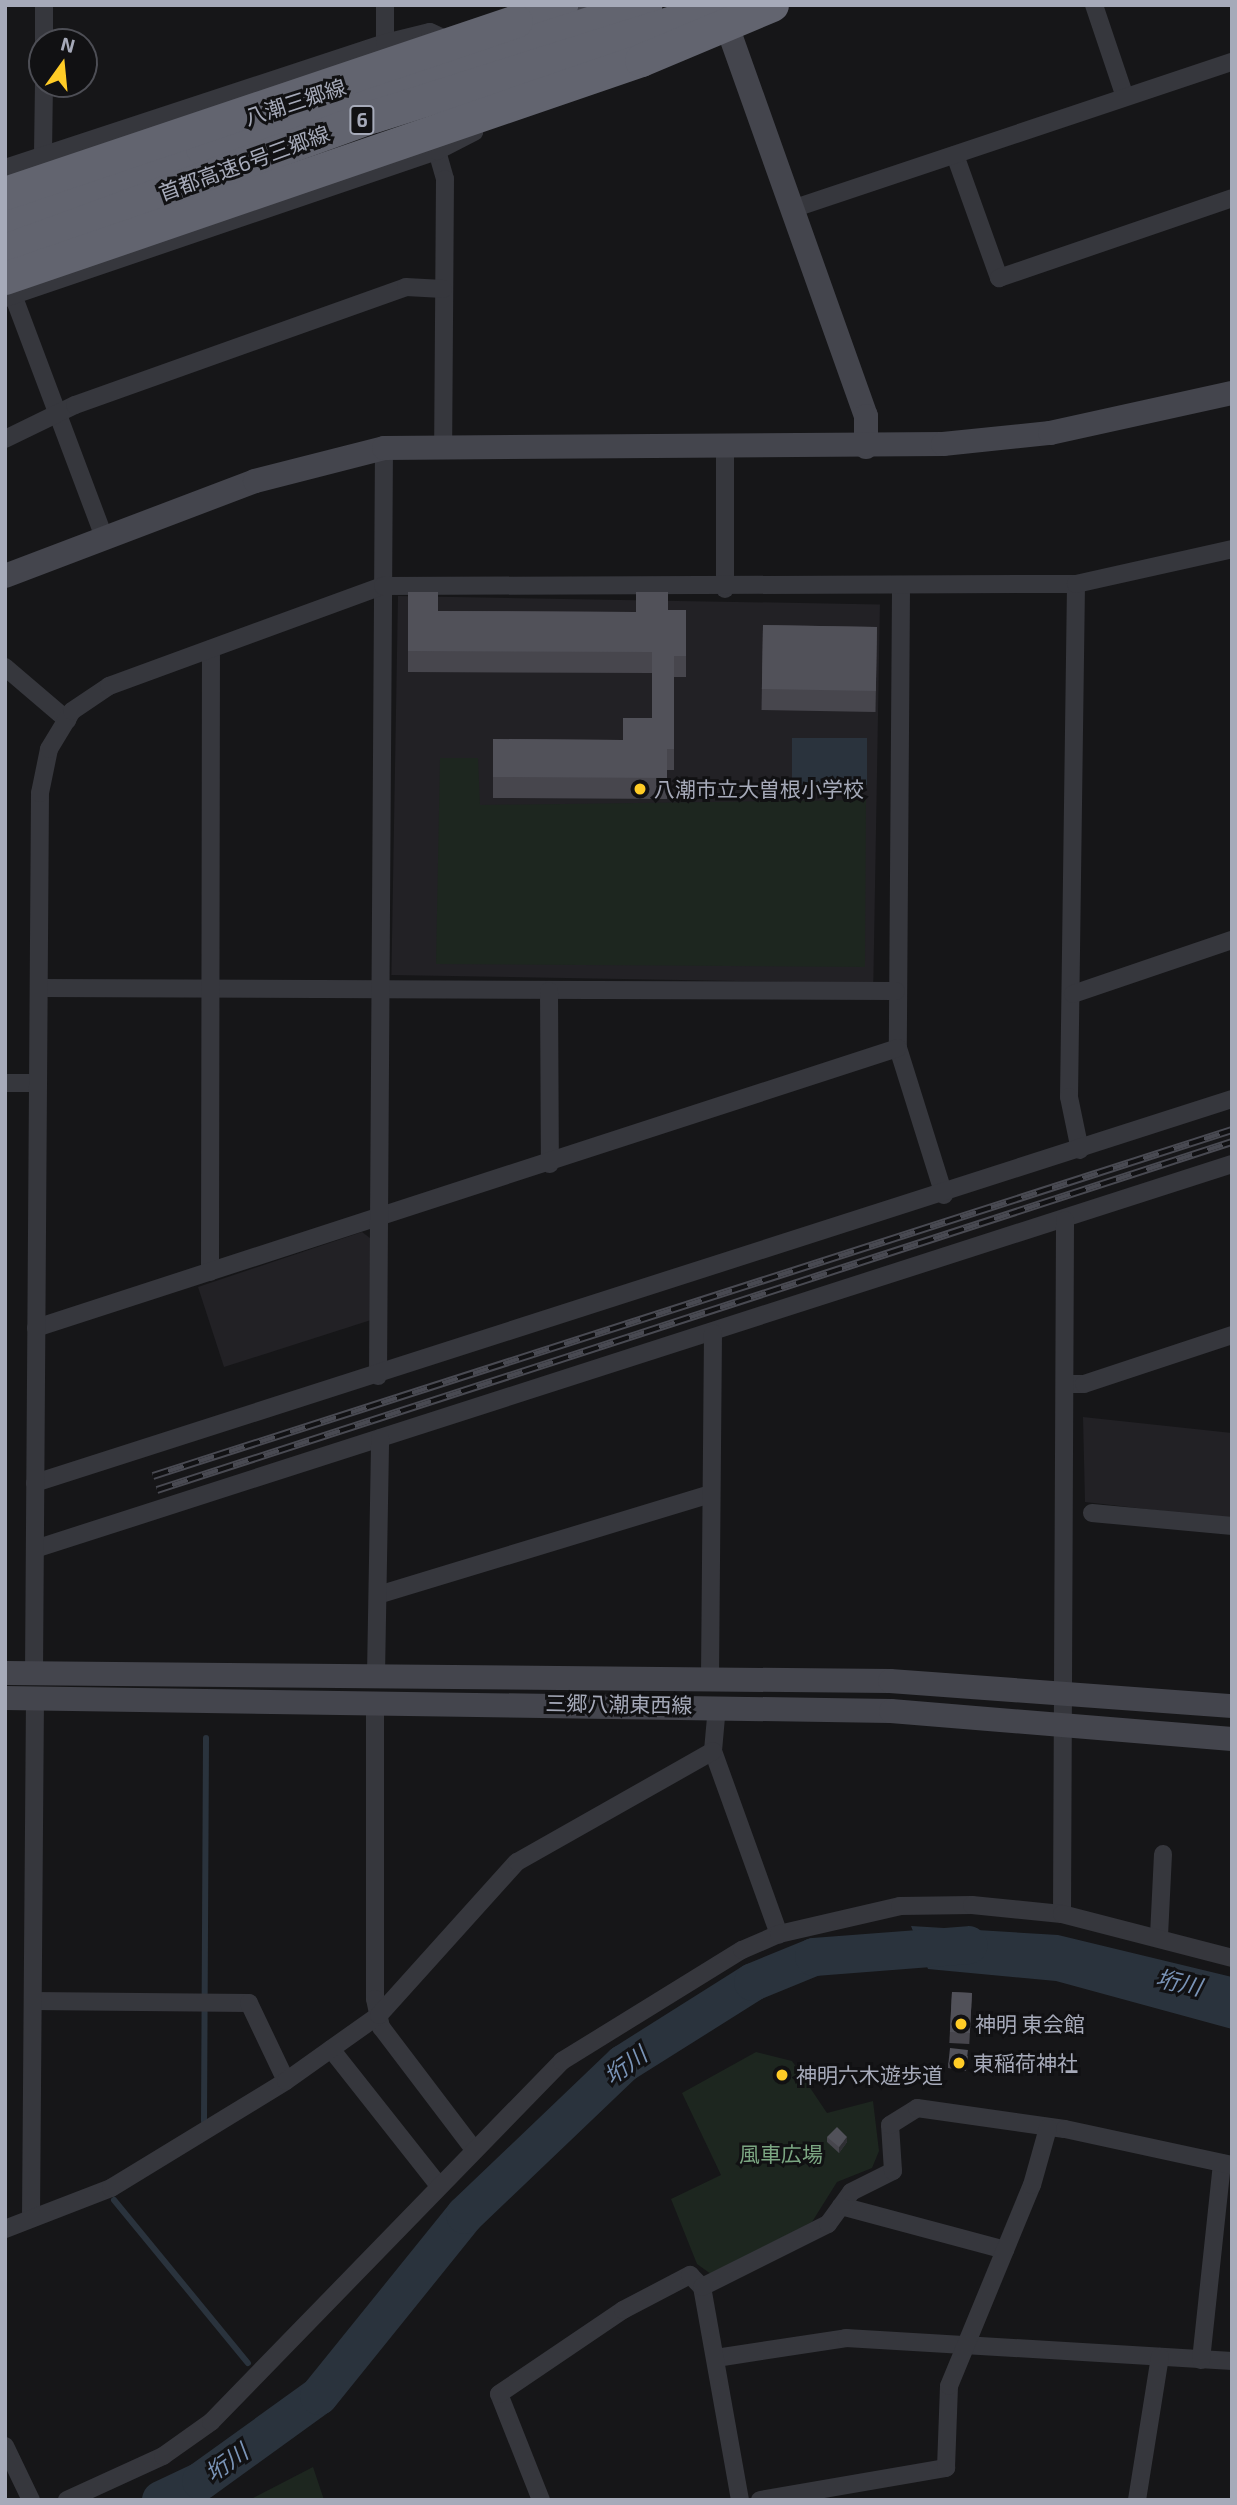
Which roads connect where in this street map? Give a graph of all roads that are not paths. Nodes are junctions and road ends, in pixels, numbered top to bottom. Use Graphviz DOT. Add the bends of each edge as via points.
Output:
graph roads {
  1 [pos="44,5"];
  2 [pos="385,5"];
  3 [pos="561,5"];
  4 [pos="587,5"];
  5 [pos="646,5"];
  6 [pos="722,5"];
  7 [pos="772,5"];
  8 [pos="1094,5"];
  9 [pos="44,28"];
  10 [pos="385,43"];
  11 [pos="462,46"];
  12 [pos="1232,62"];
  13 [pos="534,81"];
  14 [pos="1125,97"];
  15 [pos="44,98"];
  16 [pos="437,151"];
  17 [pos="43,154"];
  18 [pos="955,155"];
  19 [pos="5,168"];
  20 [pos="217,187"];
  21 [pos="5,193"];
  22 [pos="1232,198"];
  23 [pos="5,205"];
  24 [pos="266,208"];
  25 [pos="792,209"];
  26 [pos="5,219"];
  27 [pos="5,250"];
  28 [pos="443,289"];
  29 [pos="8,290"];
  30 [pos="1232,393"];
  31 [pos="58,413"];
  32 [pos="5,439"];
  33 [pos="443,445"];
  34 [pos="725,447"];
  35 [pos="866,447"];
  36 [pos="384,448"];
  37 [pos="103,537"];
  38 [pos="1232,549"];
  39 [pos="5,576"];
  40 [pos="1076,584"];
  41 [pos="383,586"];
  42 [pos="724,589"];
  43 [pos="901,589"];
  44 [pos="211,649"];
  45 [pos="5,667"];
  46 [pos="67,720"];
  47 [pos="1232,940"];
  48 [pos="39,988"];
  49 [pos="210,990"];
  50 [pos="380,990"];
  51 [pos="549,991"];
  52 [pos="896,991"];
  53 [pos="1073,994"];
  54 [pos="898,1048"];
  55 [pos="5,1083"];
  56 [pos="38,1083"];
  57 [pos="1232,1099"];
  58 [pos="1080,1150"];
  59 [pos="550,1164"];
  60 [pos="1232,1164"];
  61 [pos="944,1195"];
  62 [pos="377,1218"];
  63 [pos="1065,1220"];
  64 [pos="211,1272"];
  65 [pos="36,1328"];
  66 [pos="713,1333"];
  67 [pos="1232,1335"];
  68 [pos="378,1376"];
  69 [pos="1066,1384"];
  70 [pos="380,1438"];
  71 [pos="35,1483"];
  72 [pos="711,1494"];
  73 [pos="1092,1513"];
  74 [pos="1232,1526"];
  75 [pos="35,1549"];
  76 [pos="377,1595"];
  77 [pos="5,1674"];
  78 [pos="34,1674"];
  79 [pos="376,1675"];
  80 [pos="710,1677"];
  81 [pos="1062,1690"];
  82 [pos="5,1698"];
  83 [pos="35,1699"];
  84 [pos="375,1701"];
  85 [pos="716,1706"];
  86 [pos="1232,1706"];
  87 [pos="1062,1722"];
  88 [pos="1232,1739"];
  89 [pos="713,1751"];
  90 [pos="1163,1854"];
  91 [pos="1062,1914"];
  92 [pos="779,1934"];
  93 [pos="1158,1936"];
  94 [pos="1232,1958"];
  95 [pos="33,2001"];
  96 [pos="379,2015"];
  97 [pos="331,2049"];
  98 [pos="286,2081"];
  99 [pos="1048,2128"];
  100 [pos="473,2148"];
  101 [pos="1227,2164"];
  102 [pos="437,2183"];
  103 [pos="841,2206"];
  104 [pos="31,2218"];
  105 [pos="5,2229"];
  106 [pos="1005,2250"];
  107 [pos="702,2287"];
  108 [pos="965,2346"];
  109 [pos="1160,2357"];
  110 [pos="716,2358"];
  111 [pos="1201,2360"];
  112 [pos="1232,2361"];
  113 [pos="5,2446"];
  114 [pos="31,2500"];
  115 [pos="67,2500"];
  116 [pos="541,2500"];
  117 [pos="740,2500"];
  118 [pos="760,2500"];
  119 [pos="1137,2500"];
  1 -- 9 [label="street"];
  2 -- 10 [label="street"];
  3 -- 21 [label="highway, bridge"];
  4 -- 11 [label="street, 八潮三郷線"];
  5 -- 26 [label="highway, 首都高速6号三郷線 / 6" via="202,148"];
  6 -- 25 [label="street"];
  6 -- 27 [label="highway, 首都高速6号三郷線 / 6, bridge" via="374,116"];
  7 -- 29 [label="highway, bridge" via="641,60"];
  8 -- 14 [label="street"];
  10 -- 11 [label="street" via="430,32"];
  10 -- 17 [label="street"];
  11 -- 23 [label="street, 八潮三郷線"];
  12 -- 14 [label="street"];
  13 -- 16 [label="street" via="498,120"];
  14 -- 18 [label="street"];
  15 -- 17 [label="street"];
  16 -- 24 [label="street"];
  16 -- 28 [label="street" via="445,179"];
  17 -- 19 [label="street"];
  18 -- 22 [label="street" via="999,278"];
  18 -- 25 [label="street"];
  20 -- 24 [label="street"];
  24 -- 29 [label="street"];
  25 -- 35 [label="street" via="866,416"];
  28 -- 31 [label="street" via="406,287"];
  28 -- 33 [label="street"];
  29 -- 31 [label="street"];
  30 -- 35 [label="street" via="1050,433"];
  31 -- 32 [label="street"];
  31 -- 37 [label="street"];
  33 -- 34 [label="street"];
  33 -- 36 [label="street"];
  34 -- 35 [label="street"];
  34 -- 42 [label="street"];
  36 -- 37 [label="street" via="255,481"];
  36 -- 41 [label="street"];
  37 -- 39 [label="street"];
  38 -- 40 [label="street"];
  40 -- 43 [label="street"];
  40 -- 53 [label="street"];
  41 -- 42 [label="street"];
  41 -- 44 [label="street"];
  41 -- 50 [label="street"];
  42 -- 43 [label="street"];
  43 -- 52 [label="street"];
  44 -- 46 [label="street" via="108,687"];
  44 -- 49 [label="street"];
  45 -- 46 [label="street"];
  46 -- 48 [label="street" via="49,749 40,793"];
  47 -- 53 [label="street"];
  48 -- 49 [label="street"];
  48 -- 56 [label="street"];
  49 -- 50 [label="street"];
  49 -- 64 [label="street"];
  50 -- 51 [label="street"];
  50 -- 62 [label="street"];
  51 -- 52 [label="street"];
  51 -- 59 [label="street"];
  52 -- 54 [label="street"];
  53 -- 58 [label="street" via="1069,1097"];
  54 -- 59 [label="street"];
  54 -- 61 [label="street"];
  55 -- 56 [label="street"];
  56 -- 65 [label="street"];
  57 -- 58 [label="street"];
  58 -- 61 [label="street"];
  59 -- 62 [label="street"];
  60 -- 63 [label="street"];
  61 -- 68 [label="street"];
  62 -- 64 [label="street"];
  62 -- 68 [label="street"];
  63 -- 66 [label="street"];
  63 -- 69 [label="street"];
  64 -- 65 [label="street"];
  65 -- 71 [label="street"];
  66 -- 70 [label="street"];
  66 -- 72 [label="street"];
  67 -- 69 [label="street" via="1084,1384"];
  68 -- 71 [label="street"];
  69 -- 81 [label="street"];
  70 -- 75 [label="street"];
  70 -- 76 [label="street"];
  71 -- 75 [label="street"];
  72 -- 76 [label="street"];
  72 -- 80 [label="street"];
  73 -- 74 [label="street"];
  75 -- 78 [label="street"];
  76 -- 79 [label="street"];
  77 -- 78 [label="street, 三郷八潮東西線"];
  78 -- 79 [label="street, 三郷八潮東西線"];
  79 -- 80 [label="street, 三郷八潮東西線"];
  80 -- 81 [label="street, 三郷八潮東西線"];
  81 -- 86 [label="street, 三郷八潮東西線"];
  81 -- 87 [label="street"];
  82 -- 83 [label="street, 三郷八潮東西線"];
  83 -- 84 [label="street, 三郷八潮東西線"];
  83 -- 95 [label="street"];
  84 -- 85 [label="street, 三郷八潮東西線"];
  84 -- 96 [label="street"];
  85 -- 87 [label="street, 三郷八潮東西線"];
  85 -- 89 [label="street"];
  87 -- 88 [label="street, 三郷八潮東西線"];
  87 -- 91 [label="street"];
  89 -- 92 [label="street"];
  89 -- 96 [label="street" via="517,1862"];
  90 -- 93 [label="street"];
  91 -- 92 [label="street" via="900,1906"];
  91 -- 93 [label="street"];
  92 -- 100 [label="street" via="592,2038"];
  93 -- 94 [label="street"];
  95 -- 98 [label="street" via="248,2003"];
  95 -- 104 [label="street"];
  96 -- 97 [label="street"];
  96 -- 100 [label="street" via="381,2027"];
  97 -- 98 [label="street"];
  97 -- 102 [label="street"];
  98 -- 104 [label="street" via="111,2188"];
  99 -- 101 [label="street"];
  99 -- 103 [label="street" via="917,2108 890,2125 892,2171 851,2192"];
  99 -- 106 [label="street"];
  100 -- 102 [label="street"];
  101 -- 111 [label="street"];
  102 -- 115 [label="street" via="211,2422 163,2456"];
  103 -- 106 [label="street"];
  103 -- 107 [label="street" via="828,2224"];
  104 -- 105 [label="street"];
  106 -- 108 [label="street"];
  107 -- 110 [label="street"];
  107 -- 116 [label="street" via="690,2274 645,2298 499,2394"];
  108 -- 109 [label="street"];
  108 -- 110 [label="street" via="846,2338"];
  108 -- 118 [label="street" via="949,2386 946,2468"];
  109 -- 111 [label="street"];
  109 -- 119 [label="street"];
  110 -- 117 [label="street"];
  111 -- 112 [label="street"];
  113 -- 114 [label="street"];
}
